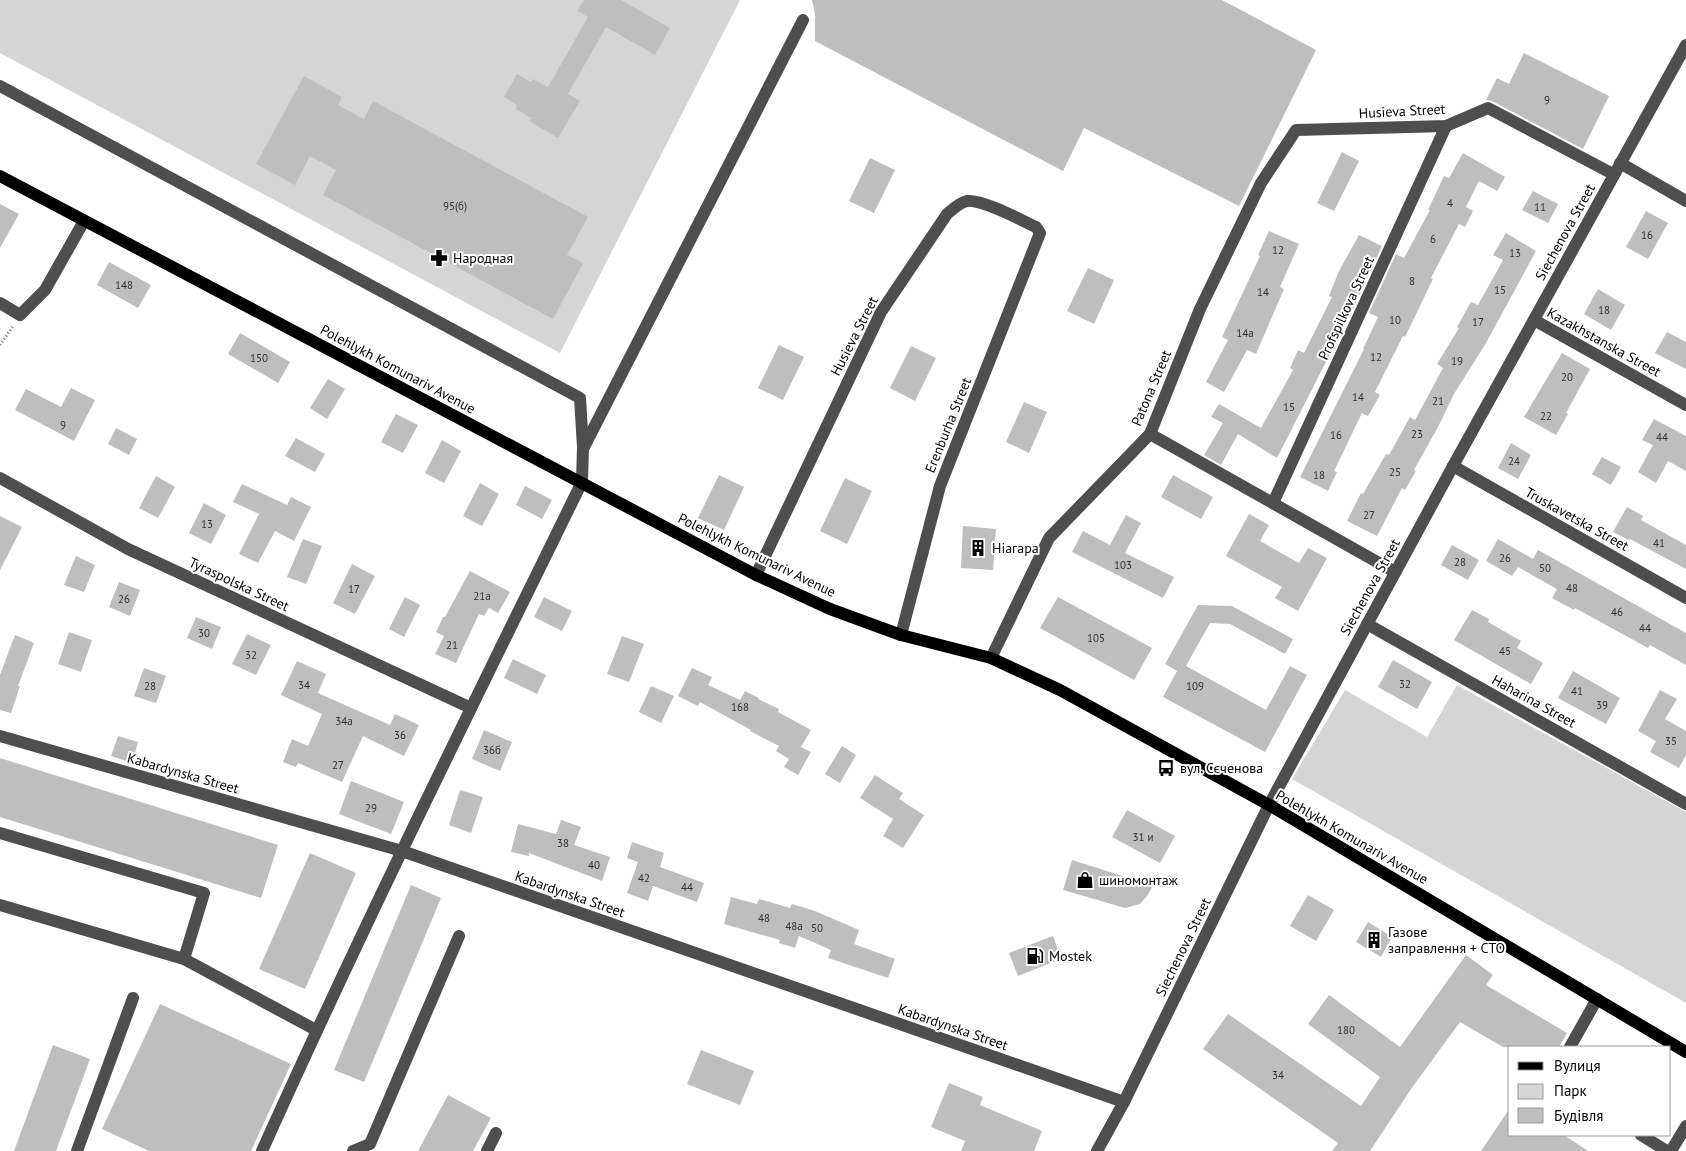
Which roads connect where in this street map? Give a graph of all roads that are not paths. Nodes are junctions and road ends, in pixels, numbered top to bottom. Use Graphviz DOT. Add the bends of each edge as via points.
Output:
graph roads {
  1 [pos="803,20"];
  2 [pos="1686,45"];
  3 [pos="0,86"];
  4 [pos="1446,126"];
  5 [pos="1616,169"];
  6 [pos="0,176"];
  7 [pos="1261,183"];
  8 [pos="1686,201"];
  9 [pos="84,222"];
  10 [pos="1040,233"];
  11 [pos="0,303"];
  12 [pos="1534,320"];
  13 [pos="1686,405"];
  14 [pos="1150,434"];
  15 [pos="584,447"];
  16 [pos="1453,466"];
  17 [pos="0,478"];
  18 [pos="582,482"];
  19 [pos="1273,503"];
  20 [pos="1395,572"];
  21 [pos="756,575"];
  22 [pos="1686,598"];
  23 [pos="1367,624"];
  24 [pos="901,635"];
  25 [pos="991,658"];
  26 [pos="471,708"];
  27 [pos="0,736"];
  28 [pos="1686,804"];
  29 [pos="1269,805"];
  30 [pos="0,833"];
  31 [pos="402,852"];
  32 [pos="0,905"];
  33 [pos="459,936"];
  34 [pos="184,959"];
  35 [pos="134,998"];
  36 [pos="1597,999"];
  37 [pos="316,1030"];
  38 [pos="1571,1046"];
  39 [pos="1686,1052"];
  40 [pos="1124,1102"];
  41 [pos="1686,1126"];
  42 [pos="496,1133"];
  43 [pos="1643,1136"];
  44 [pos="77,1151"];
  45 [pos="262,1151"];
  46 [pos="353,1151"];
  47 [pos="487,1151"];
  48 [pos="1097,1151"];
  49 [pos="1666,1151"];
  50 [pos="1671,1151"];
  1 -- 15 [label="street"];
  2 -- 5 [label="street, Siechenova Street"];
  3 -- 15 [label="street" via="580,398"];
  4 -- 5 [label="street, Husieva Street" via="1488,108"];
  4 -- 7 [label="street, Husieva Street" via="1296,130"];
  4 -- 19 [label="street, Profspilkova Street"];
  5 -- 8 [label="street"];
  5 -- 12 [label="street, Siechenova Street"];
  6 -- 9 [label="main road, Polehlykh Komunariv Avenue"];
  7 -- 14 [label="street, Patona Street" via="1200,309"];
  9 -- 11 [label="street" via="45,290 20,315"];
  9 -- 18 [label="main road, Polehlykh Komunariv Avenue"];
  10 -- 21 [label="street, Husieva Street" via="1036,227 980,202 966,201 947,214 881,312"];
  10 -- 24 [label="street, Erenburha Street" via="940,486"];
  12 -- 13 [label="street, Kazakhstanska Street"];
  12 -- 16 [label="street, Siechenova Street"];
  14 -- 19 [label="street"];
  14 -- 25 [label="street, Patona Street" via="1049,538"];
  15 -- 18 [label="street"];
  16 -- 20 [label="street, Siechenova Street"];
  16 -- 22 [label="street, Truskavetska Street"];
  17 -- 26 [label="street, Tyraspolska Street" via="128,548"];
  18 -- 21 [label="main road, Polehlykh Komunariv Avenue"];
  18 -- 26 [label="street"];
  19 -- 20 [label="street"];
  20 -- 23 [label="street, Siechenova Street"];
  21 -- 24 [label="main road, Polehlykh Komunariv Avenue" via="830,609"];
  23 -- 28 [label="street, Haharina Street"];
  23 -- 29 [label="street, Siechenova Street"];
  24 -- 25 [label="main road, Polehlykh Komunariv Avenue"];
  25 -- 29 [label="main road, Polehlykh Komunariv Avenue" via="1060,690"];
  26 -- 31 [label="street"];
  27 -- 31 [label="street, Kabardynska Street"];
  29 -- 36 [label="main road, Polehlykh Komunariv Avenue"];
  29 -- 40 [label="street, Siechenova Street"];
  30 -- 34 [label="street" via="204,893"];
  31 -- 37 [label="street"];
  31 -- 40 [label="street, Kabardynska Street"];
  32 -- 34 [label="street"];
  33 -- 46 [label="street" via="370,1144"];
  34 -- 37 [label="street"];
  35 -- 44 [label="street"];
  36 -- 38 [label="street"];
  36 -- 39 [label="main road, Polehlykh Komunariv Avenue"];
  37 -- 45 [label="street"];
  40 -- 48 [label="street, Siechenova Street"];
  41 -- 50 [label="street"];
  42 -- 47 [label="street"];
  43 -- 49 [label="street"];
}
